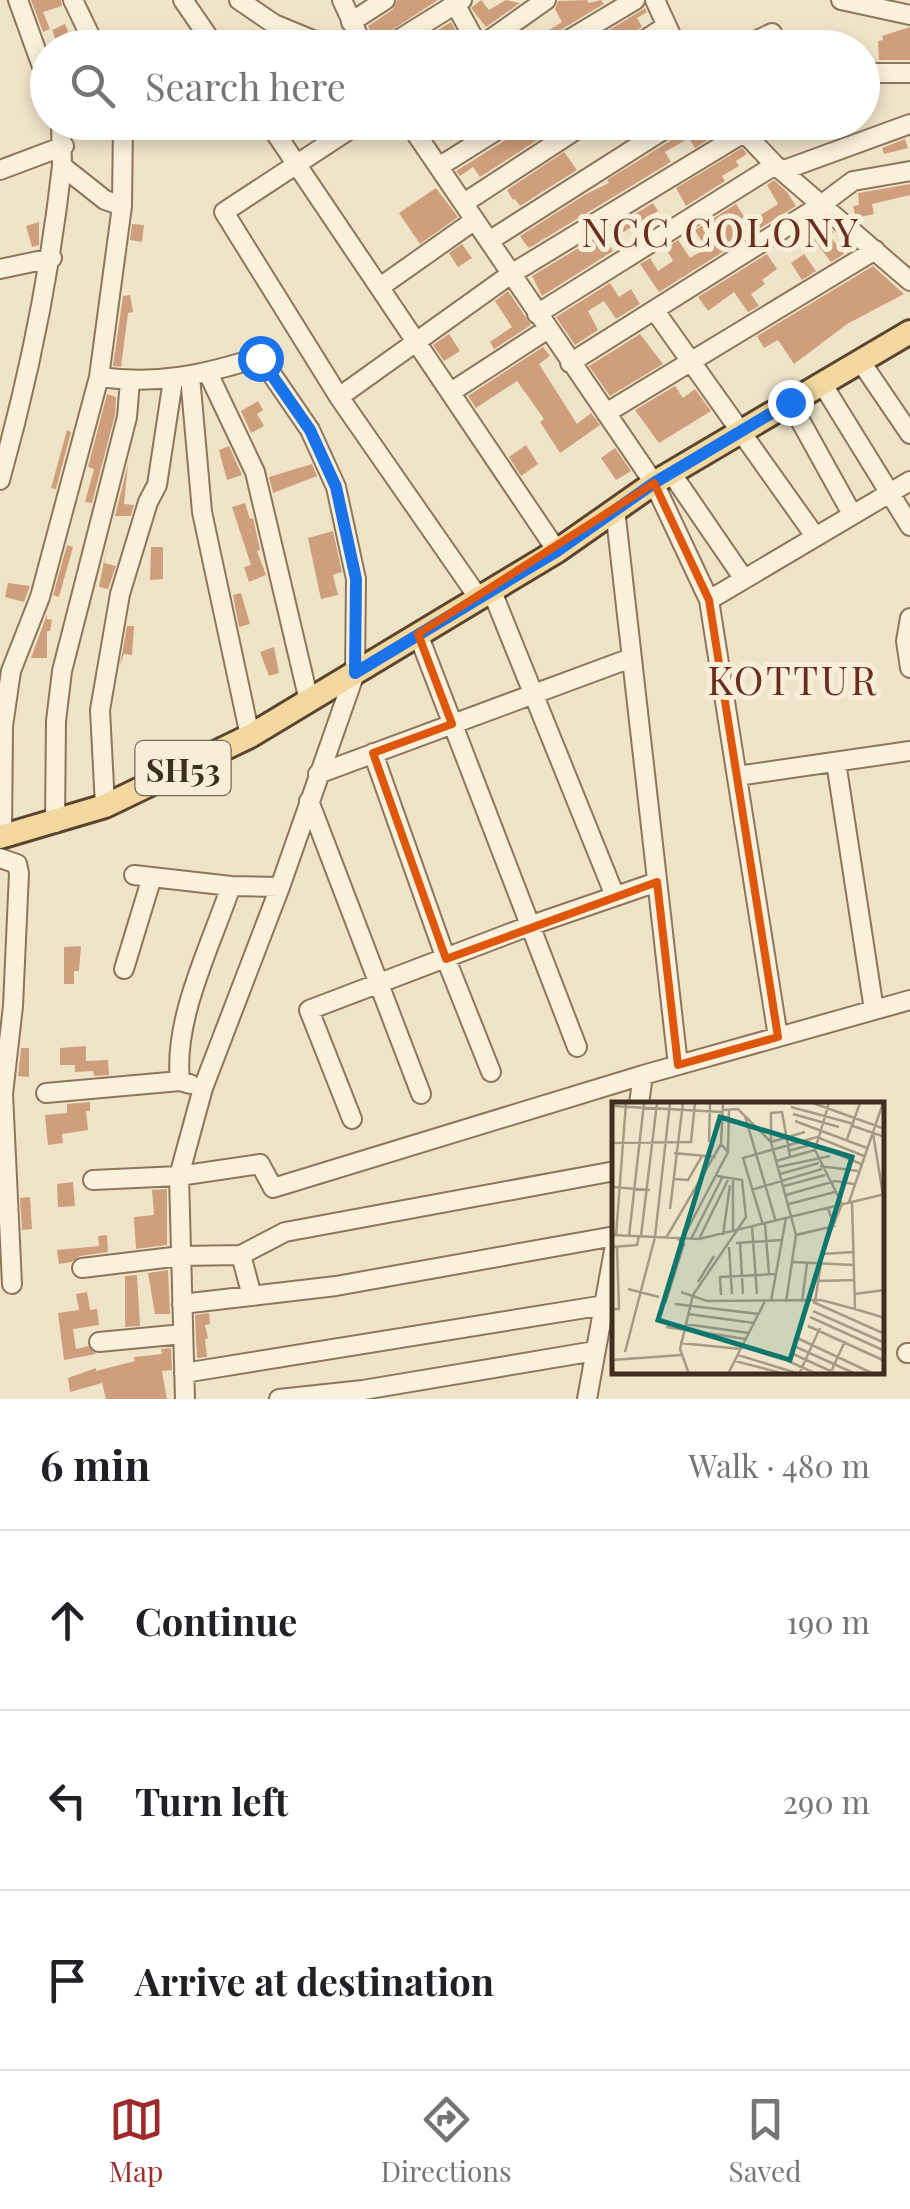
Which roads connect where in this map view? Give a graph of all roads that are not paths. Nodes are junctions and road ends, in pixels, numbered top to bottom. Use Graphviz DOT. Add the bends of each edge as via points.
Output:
graph roads {
  1 [pos="18,0"];
  2 [pos="74,0"];
  3 [pos="183,0"];
  4 [pos="239,0"];
  5 [pos="342,0"];
  6 [pos="385,0"];
  7 [pos="546,0"];
  8 [pos="635,0"];
  9 [pos="655,0"];
  10 [pos="841,0"];
  11 [pos="457,1"];
  12 [pos="910,15"];
  13 [pos="350,22"];
  14 [pos="666,26"];
  15 [pos="88,30"];
  16 [pos="204,30"];
  17 [pos="288,30"];
  18 [pos="354,30"];
  19 [pos="413,30"];
  20 [pos="470,30"];
  21 [pos="503,30"];
  22 [pos="585,30"];
  23 [pos="660,30"];
  24 [pos="668,30"];
  25 [pos="30,33"];
  26 [pos="910,72"];
  27 [pos="880,73"];
  28 [pos="910,124"];
  29 [pos="880,134"];
  30 [pos="63,140"];
  31 [pos="123,140"];
  32 [pos="280,140"];
  33 [pos="334,140"];
  34 [pos="421,140"];
  35 [pos="481,140"];
  36 [pos="561,140"];
  37 [pos="648,140"];
  38 [pos="721,140"];
  39 [pos="752,140"];
  40 [pos="863,140"];
  41 [pos="64,146"];
  42 [pos="297,165"];
  43 [pos="62,166"];
  44 [pos="440,166"];
  45 [pos="780,168"];
  46 [pos="0,170"];
  47 [pos="910,171"];
  48 [pos="464,204"];
  49 [pos="821,205"];
  50 [pos="122,206"];
  51 [pos="475,220"];
  52 [pos="489,241"];
  53 [pos="875,250"];
  54 [pos="52,258"];
  55 [pos="0,270"];
  56 [pos="511,274"];
  57 [pos="910,281"];
  58 [pos="380,288"];
  59 [pos="655,311"];
  60 [pos="542,321"];
  61 [pos="910,332"];
  62 [pos="416,342"];
  63 [pos="692,361"];
  64 [pos="860,362"];
  65 [pos="570,363"];
  66 [pos="99,377"];
  67 [pos="190,377"];
  68 [pos="130,381"];
  69 [pos="823,386"];
  70 [pos="450,392"];
  71 [pos="339,397"];
  72 [pos="790,402"];
  73 [pos="606,413"];
  74 [pos="742,430"];
  75 [pos="910,434"];
  76 [pos="663,478"];
  77 [pos="0,480"];
  78 [pos="910,481"];
  79 [pos="887,493"];
  80 [pos="615,508"];
  81 [pos="852,514"];
  82 [pos="910,526"];
  83 [pos="815,536"];
  84 [pos="557,551"];
  85 [pos="744,579"];
  86 [pos="485,593"];
  87 [pos="709,600"];
  88 [pos="910,618"];
  89 [pos="418,634"];
  90 [pos="631,658"];
  91 [pos="910,666"];
  92 [pos="355,673"];
  93 [pos="532,694"];
  94 [pos="309,702"];
  95 [pos="452,724"];
  96 [pos="250,736"];
  97 [pos="910,751"];
  98 [pos="373,754"];
  99 [pos="836,762"];
  100 [pos="318,774"];
  101 [pos="737,776"];
  102 [pos="309,801"];
  103 [pos="105,806"];
  104 [pos="55,823"];
  105 [pos="1,844"];
  106 [pos="657,882"];
  107 [pos="231,886"];
  108 [pos="280,887"];
  109 [pos="616,896"];
  110 [pos="529,926"];
  111 [pos="446,958"];
  112 [pos="124,968"];
  113 [pos="380,984"];
  114 [pos="910,1000"];
  115 [pos="874,1010"];
  116 [pos="778,1037"];
  117 [pos="577,1047"];
  118 [pos="678,1065"];
  119 [pos="492,1072"];
  120 [pos="644,1075"];
  121 [pos="180,1080"];
  122 [pos="204,1088"];
  123 [pos="46,1093"];
  124 [pos="421,1094"];
  125 [pos="639,1102"];
  126 [pos="352,1119"];
  127 [pos="612,1172"];
  128 [pos="178,1176"];
  129 [pos="92,1180"];
  130 [pos="612,1237"];
  131 [pos="181,1256"];
  132 [pos="241,1256"];
  133 [pos="612,1262"];
  134 [pos="82,1268"];
  135 [pos="12,1284"];
  136 [pos="252,1296"];
  137 [pos="182,1304"];
  138 [pos="604,1304"];
  139 [pos="183,1334"];
  140 [pos="100,1342"];
  141 [pos="595,1352"];
  142 [pos="184,1373"];
  143 [pos="184,1399"];
  144 [pos="278,1399"];
  145 [pos="587,1399"];
  1 -- 25 [label="street"];
  2 -- 15 [label="street"];
  3 -- 16 [label="street"];
  4 -- 17 [label="street"];
  5 -- 13 [label="street"];
  6 -- 13 [label="street"];
  7 -- 21 [label="street"];
  8 -- 22 [label="street"];
  9 -- 14 [label="street"];
  10 -- 12 [label="street"];
  11 -- 19 [label="street"];
  11 -- 20 [label="street"];
  13 -- 18 [label="street"];
  14 -- 23 [label="street"];
  14 -- 24 [label="street"];
  26 -- 27 [label="street"];
  28 -- 29 [label="street"];
  30 -- 41 [label="street"];
  31 -- 50 [label="street"];
  32 -- 42 [label="street"];
  33 -- 42 [label="street"];
  34 -- 44 [label="street"];
  35 -- 44 [label="street"];
  36 -- 48 [label="street"];
  37 -- 52 [label="street"];
  38 -- 56 [label="street"];
  39 -- 45 [label="street"];
  40 -- 45 [label="street"];
  41 -- 43 [label="street"];
  41 -- 46 [label="street"];
  42 -- 58 [label="street"];
  42 -- 71 [label="street" via="224,212"];
  43 -- 50 [label="street"];
  43 -- 54 [label="street"];
  44 -- 48 [label="street"];
  45 -- 49 [label="street"];
  45 -- 60 [label="street"];
  47 -- 49 [label="street" via="852,181"];
  48 -- 51 [label="street"];
  49 -- 53 [label="street"];
  49 -- 59 [label="street"];
  50 -- 66 [label="street"];
  51 -- 52 [label="street"];
  51 -- 58 [label="street"];
  52 -- 56 [label="street"];
  53 -- 57 [label="street"];
  53 -- 63 [label="street"];
  54 -- 55 [label="street"];
  54 -- 77 [label="street"];
  56 -- 60 [label="street"];
  56 -- 62 [label="street"];
  58 -- 62 [label="street"];
  59 -- 63 [label="street"];
  59 -- 65 [label="street"];
  60 -- 65 [label="street"];
  60 -- 70 [label="street"];
  61 -- 64 [label="main road, SH53"];
  62 -- 70 [label="street"];
  62 -- 71 [label="street"];
  63 -- 73 [label="street"];
  63 -- 74 [label="street"];
  64 -- 69 [label="main road, SH53"];
  64 -- 75 [label="street"];
  65 -- 73 [label="street"];
  66 -- 68 [label="street"];
  66 -- 105 [label="street" via="40,597 11,671"];
  67 -- 68 [label="street"];
  67 -- 92 [label="street" via="260,358 310,430 336,487 356,579"];
  67 -- 94 [label="street" via="255,472"];
  67 -- 96 [label="street" via="202,512"];
  67 -- 103 [label="street" via="120,594 100,710"];
  68 -- 104 [label="street" via="127,417 62,671"];
  69 -- 72 [label="main road, SH53"];
  69 -- 79 [label="street"];
  70 -- 84 [label="street"];
  71 -- 86 [label="street"];
  72 -- 74 [label="main road, SH53"];
  72 -- 81 [label="street"];
  73 -- 76 [label="street"];
  74 -- 76 [label="main road, SH53"];
  74 -- 83 [label="street"];
  76 -- 80 [label="main road, SH53"];
  76 -- 85 [label="street"];
  76 -- 87 [label="street"];
  78 -- 79 [label="street"];
  79 -- 81 [label="street"];
  79 -- 82 [label="street"];
  80 -- 84 [label="main road, SH53"];
  80 -- 90 [label="street"];
  81 -- 83 [label="street"];
  83 -- 85 [label="street"];
  84 -- 86 [label="main road, SH53"];
  85 -- 87 [label="street"];
  86 -- 89 [label="main road, SH53"];
  86 -- 93 [label="street"];
  87 -- 101 [label="street"];
  88 -- 91 [label="street"];
  89 -- 92 [label="main road, SH53"];
  89 -- 95 [label="street"];
  90 -- 93 [label="street"];
  90 -- 106 [label="street"];
  92 -- 94 [label="main road, SH53"];
  92 -- 100 [label="street"];
  93 -- 95 [label="street"];
  93 -- 109 [label="street"];
  94 -- 96 [label="main road, SH53"];
  95 -- 98 [label="street"];
  95 -- 110 [label="street"];
  96 -- 103 [label="main road, SH53"];
  97 -- 99 [label="street"];
  98 -- 100 [label="street"];
  98 -- 111 [label="street"];
  99 -- 101 [label="street"];
  99 -- 115 [label="street"];
  100 -- 102 [label="street"];
  101 -- 116 [label="street"];
  102 -- 108 [label="street"];
  102 -- 113 [label="street"];
  103 -- 104 [label="main road, SH53"];
  104 -- 105 [label="main road, SH53"];
  105 -- 135 [label="street" via="19,872 3,1094"];
  106 -- 109 [label="street"];
  106 -- 118 [label="street"];
  107 -- 108 [label="street"];
  107 -- 112 [label="street" via="143,876"];
  107 -- 121 [label="street" via="185,1020 177,1052"];
  108 -- 122 [label="street"];
  109 -- 110 [label="street"];
  110 -- 111 [label="street"];
  110 -- 117 [label="street"];
  111 -- 113 [label="street"];
  111 -- 119 [label="street"];
  113 -- 124 [label="street"];
  113 -- 126 [label="street" via="309,1010"];
  114 -- 115 [label="street"];
  115 -- 116 [label="street"];
  116 -- 118 [label="street"];
  118 -- 120 [label="street"];
  120 -- 125 [label="street"];
  120 -- 128 [label="street" via="273,1188 260,1164"];
  121 -- 122 [label="street"];
  121 -- 123 [label="street"];
  122 -- 128 [label="street"];
  127 -- 132 [label="street" via="285,1232"];
  128 -- 129 [label="street"];
  128 -- 131 [label="street"];
  130 -- 136 [label="street"];
  131 -- 132 [label="street"];
  131 -- 134 [label="street"];
  131 -- 137 [label="street"];
  132 -- 136 [label="street"];
  133 -- 138 [label="street"];
  136 -- 137 [label="street"];
  137 -- 139 [label="street"];
  138 -- 141 [label="street"];
  138 -- 142 [label="street"];
  139 -- 140 [label="street"];
  139 -- 142 [label="street"];
  141 -- 144 [label="street"];
  141 -- 145 [label="street"];
  142 -- 143 [label="street"];
}
